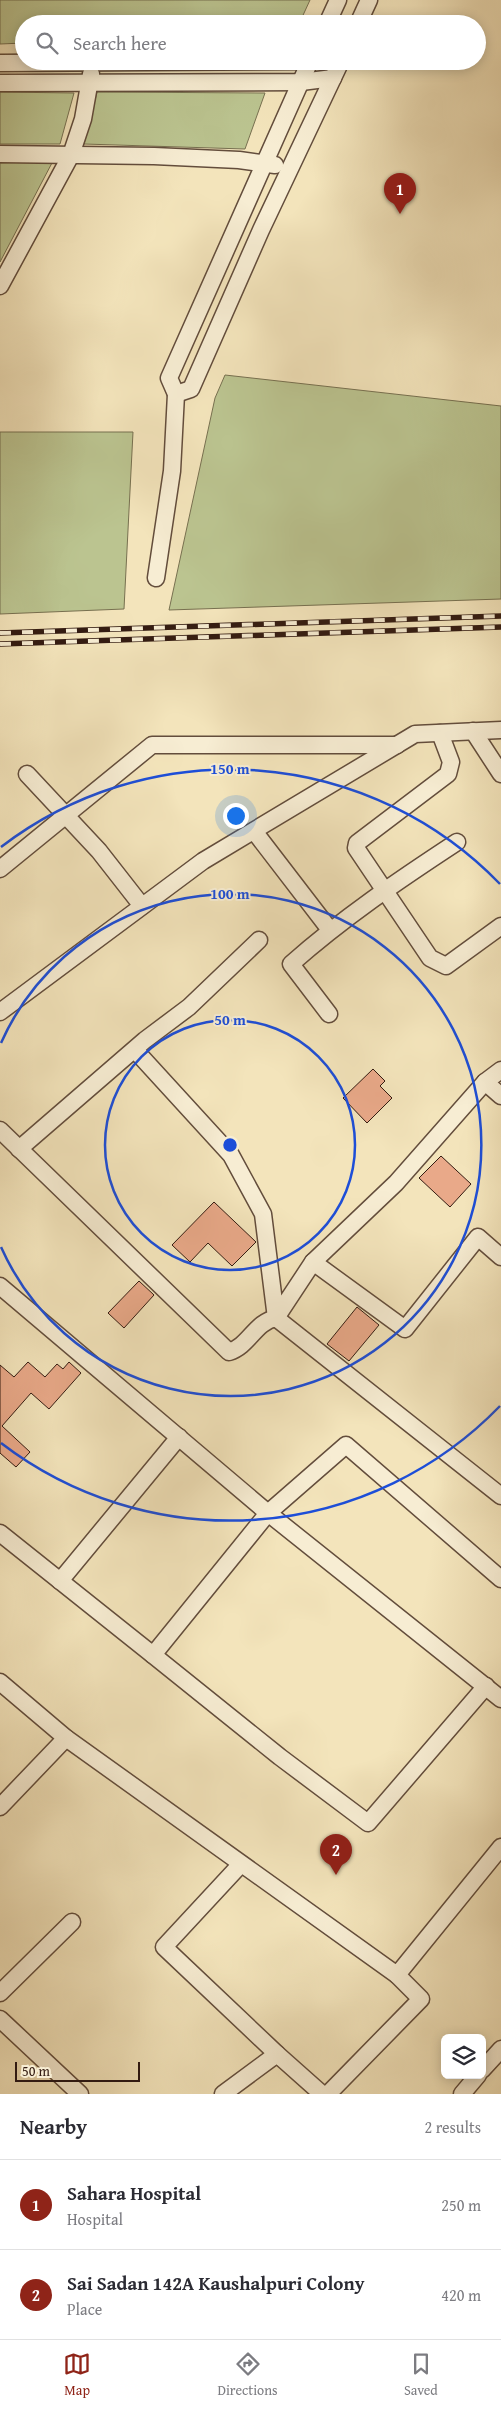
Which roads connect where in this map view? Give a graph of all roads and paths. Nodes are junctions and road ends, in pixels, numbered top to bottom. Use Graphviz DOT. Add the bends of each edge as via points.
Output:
graph roads {
  1 [pos="338,0"];
  2 [pos="370,0"];
  3 [pos="331,15"];
  4 [pos="362,15"];
  5 [pos="0,63"];
  6 [pos="15,63"];
  7 [pos="92,70"];
  8 [pos="307,70"];
  9 [pos="323,70"];
  10 [pos="337,70"];
  11 [pos="333,78"];
  12 [pos="301,82"];
  13 [pos="0,83"];
  14 [pos="90,83"];
  15 [pos="0,154"];
  16 [pos="70,155"];
  17 [pos="266,162"];
  18 [pos="289,170"];
  19 [pos="0,286"];
  20 [pos="176,394"];
  21 [pos="156,578"];
  22 [pos="501,730"];
  23 [pos="473,732"];
  24 [pos="440,733"];
  25 [pos="397,745"];
  26 [pos="27,774"];
  27 [pos="501,774"];
  28 [pos="65,817"];
  29 [pos="254,831"];
  30 [pos="457,842"];
  31 [pos="0,869"];
  32 [pos="384,889"];
  33 [pos="142,906"];
  34 [pos="501,926"];
  35 [pos="330,930"];
  36 [pos="259,940"];
  37 [pos="0,1012"];
  38 [pos="329,1014"];
  39 [pos="135,1050"];
  40 [pos="501,1070"];
  41 [pos="485,1082"];
  42 [pos="501,1096"];
  43 [pos="0,1130"];
  44 [pos="19,1149"];
  45 [pos="501,1257"];
  46 [pos="313,1262"];
  47 [pos="0,1286"];
  48 [pos="276,1318"];
  49 [pos="179,1438"];
  50 [pos="501,1496"];
  51 [pos="268,1513"];
  52 [pos="0,1534"];
  53 [pos="501,1579"];
  54 [pos="60,1581"];
  55 [pos="153,1655"];
  56 [pos="0,1682"];
  57 [pos="486,1686"];
  58 [pos="500,1696"];
  59 [pos="66,1738"];
  60 [pos="0,1807"];
  61 [pos="501,1848"];
  62 [pos="242,1864"];
  63 [pos="72,1922"];
  64 [pos="397,1975"];
  65 [pos="0,1993"];
  66 [pos="0,2019"];
  67 [pos="501,2049"];
  68 [pos="277,2054"];
  69 [pos="486,2066"];
  70 [pos="475,2079"];
  71 [pos="80,2094"];
  72 [pos="223,2094"];
  73 [pos="322,2094"];
  74 [pos="328,2094"];
  75 [pos="462,2094"];
  1 -- 3 [label="street"];
  2 -- 4 [label="street"];
  5 -- 6 [label="street"];
  7 -- 14 [label="street"];
  8 -- 12 [label="street"];
  9 -- 11 [label="street"];
  10 -- 11 [label="street"];
  11 -- 12 [label="street"];
  11 -- 18 [label="street"];
  12 -- 14 [label="street"];
  12 -- 17 [label="street"];
  13 -- 14 [label="street"];
  14 -- 16 [label="street" via="83,119"];
  15 -- 16 [label="street"];
  16 -- 17 [label="street"];
  16 -- 19 [label="street"];
  17 -- 18 [label="street"];
  17 -- 20 [label="street" via="169,378"];
  18 -- 20 [label="street" via="191,390"];
  20 -- 21 [label="street" via="172,471"];
  22 -- 23 [label="street"];
  23 -- 24 [label="street"];
  23 -- 27 [label="street"];
  24 -- 25 [label="street" via="415,734"];
  24 -- 32 [label="street" via="451,762 448,774 357,843 356,848"];
  25 -- 28 [label="street" via="152,744"];
  25 -- 29 [label="street"];
  26 -- 28 [label="street"];
  28 -- 31 [label="street"];
  28 -- 33 [label="street" via="98,851"];
  29 -- 33 [label="street" via="203,861"];
  29 -- 35 [label="street"];
  30 -- 32 [label="street"];
  32 -- 34 [label="street" via="430,958 446,966"];
  32 -- 35 [label="street"];
  33 -- 37 [label="street"];
  35 -- 38 [label="street" via="291,964"];
  36 -- 39 [label="street" via="189,1007"];
  39 -- 44 [label="street"];
  39 -- 48 [label="street" via="231,1156 263,1214"];
  40 -- 41 [label="street"];
  41 -- 42 [label="street"];
  41 -- 46 [label="street" via="396,1183"];
  43 -- 44 [label="street"];
  44 -- 48 [label="street" via="229,1352 236,1350 262,1322"];
  45 -- 46 [label="street" via="478,1237 405,1329"];
  46 -- 48 [label="street"];
  47 -- 49 [label="street"];
  48 -- 50 [label="street"];
  49 -- 51 [label="street"];
  49 -- 54 [label="street"];
  51 -- 53 [label="street" via="346,1445"];
  51 -- 55 [label="street"];
  51 -- 57 [label="street"];
  52 -- 54 [label="street"];
  54 -- 55 [label="street"];
  55 -- 57 [label="street" via="368,1823"];
  56 -- 59 [label="street"];
  57 -- 58 [label="street"];
  59 -- 60 [label="street"];
  59 -- 62 [label="street"];
  61 -- 64 [label="street"];
  62 -- 64 [label="street"];
  62 -- 68 [label="street" via="164,1947"];
  63 -- 65 [label="street"];
  64 -- 74 [label="street" via="421,1999"];
  66 -- 71 [label="street"];
  67 -- 69 [label="street"];
  68 -- 72 [label="street"];
  68 -- 73 [label="street"];
  70 -- 75 [label="street"];
}
